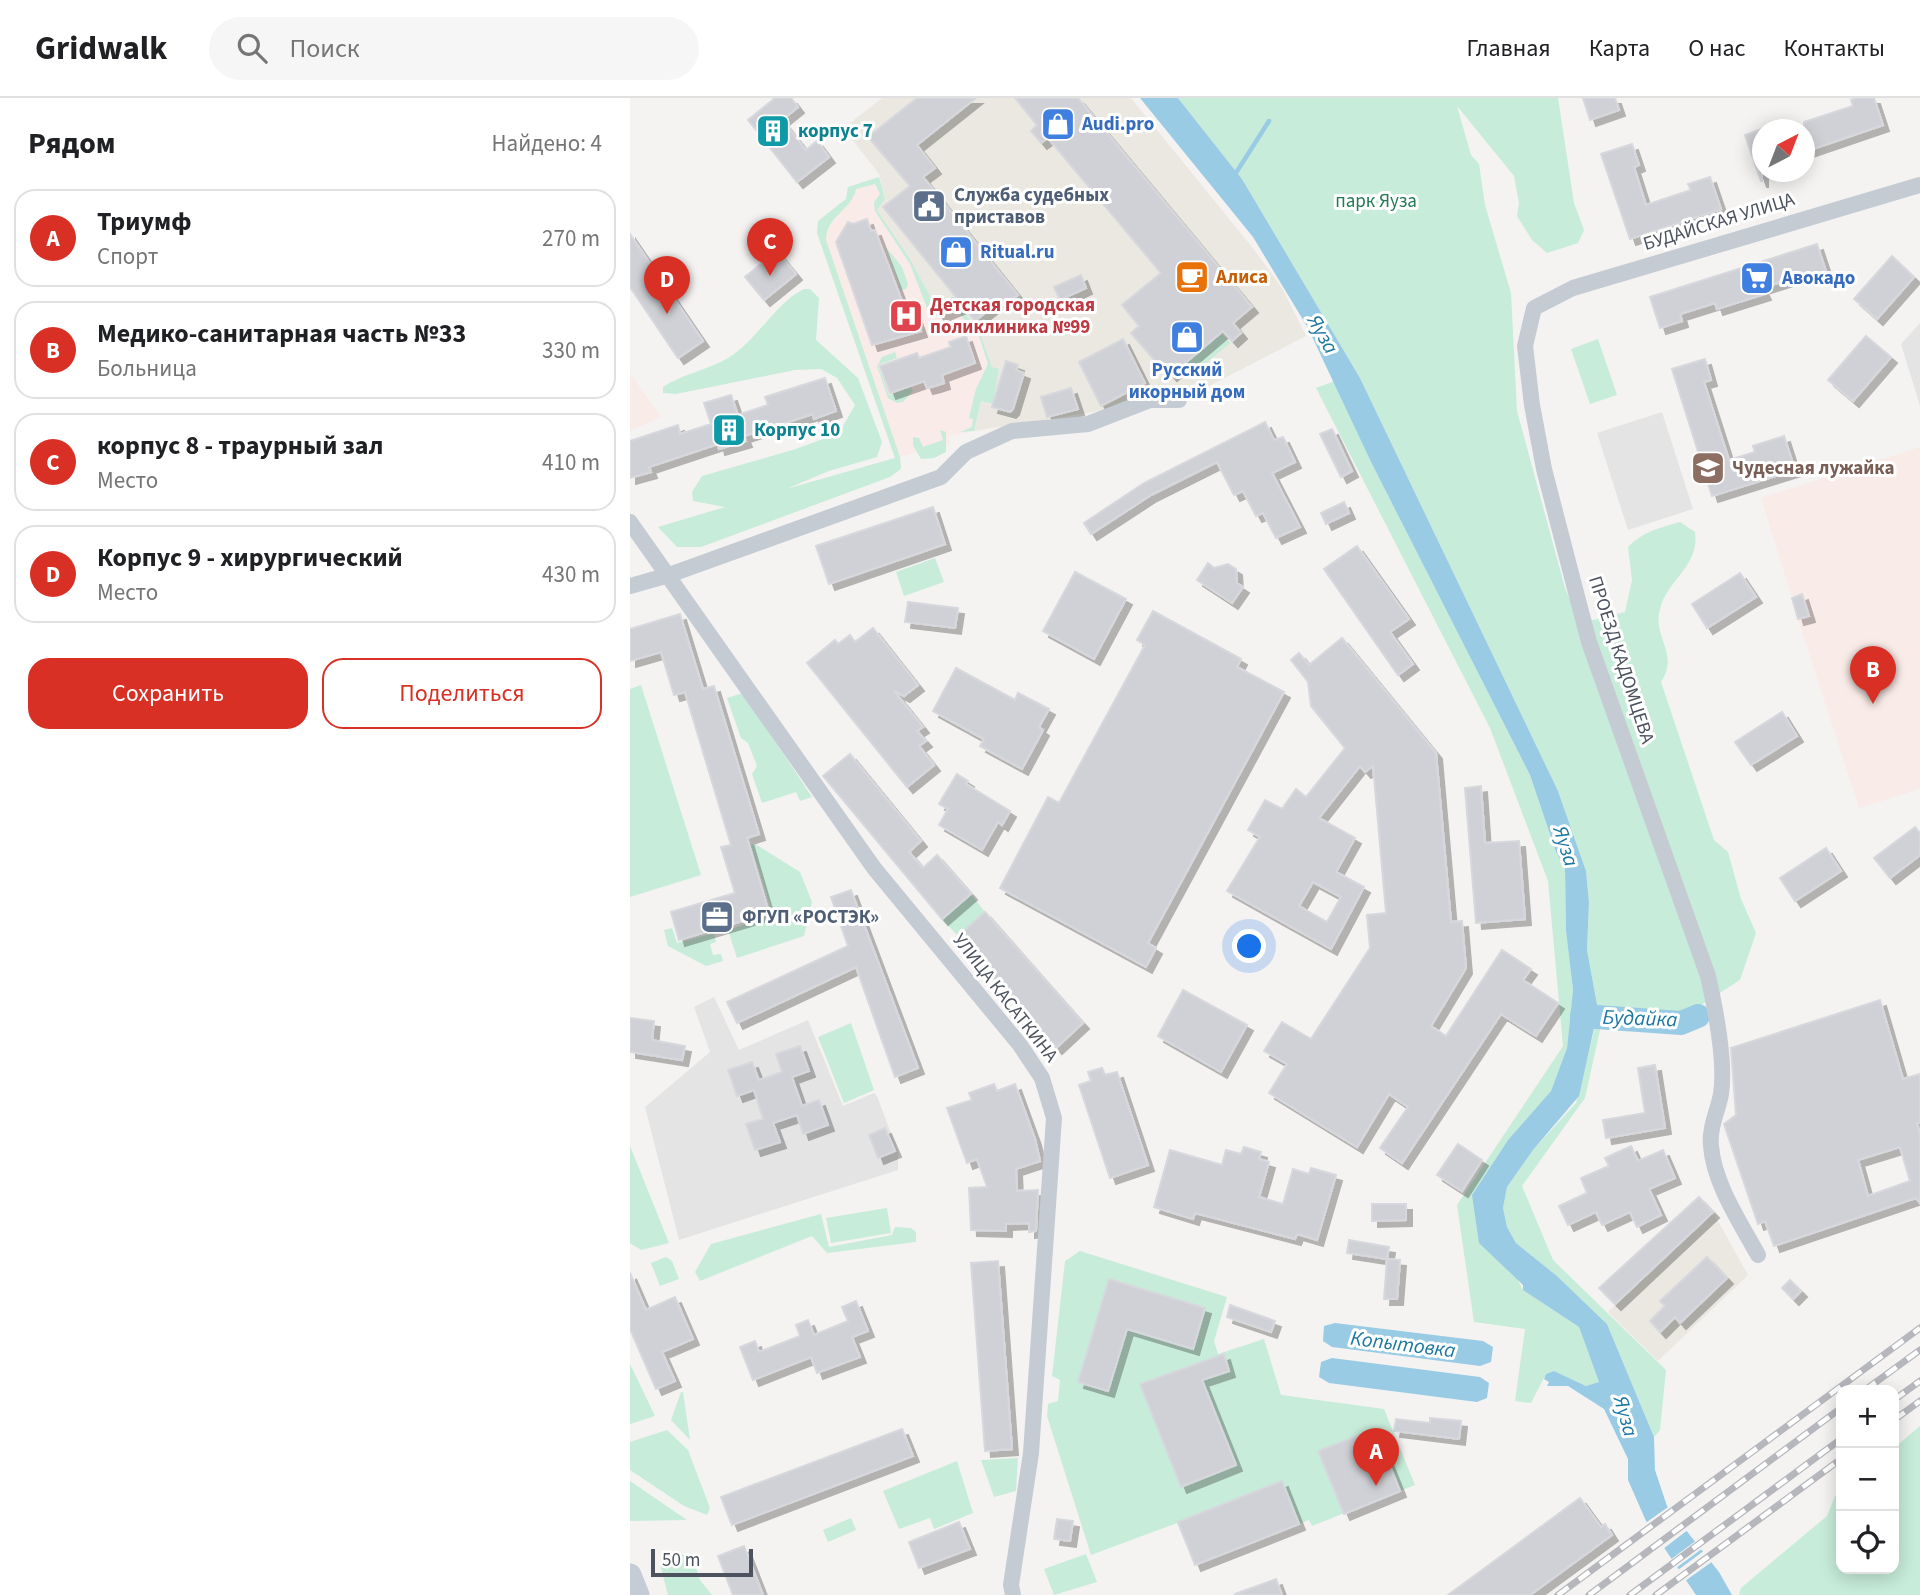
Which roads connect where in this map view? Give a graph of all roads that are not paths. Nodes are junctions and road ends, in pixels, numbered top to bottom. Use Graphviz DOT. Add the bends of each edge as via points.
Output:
graph roads {
  1 [pos="1920,185"];
  2 [pos="1534,308"];
  3 [pos="1179,400"];
  4 [pos="630,522"];
  5 [pos="669,575"];
  6 [pos="630,586"];
  7 [pos="1758,1255"];
  8 [pos="630,1575"];
  9 [pos="638,1595"];
  10 [pos="1013,1595"];
  1 -- 2 [label="street, БУДАЙСКАЯ УЛИЦА" via="1573,288"];
  2 -- 7 [label="street, ПРОЕЗД КАДОМЦЕВА" via="1525,346 1544,469 1589,642 1708,976 1721,1092 1712,1120 1711,1147 1725,1192"];
  3 -- 5 [label="street" via="1150,400 1088,424 1012,431 966,452 941,477"];
  4 -- 5 [label="street, УЛИЦА КАСАТКИНА"];
  5 -- 6 [label="street"];
  5 -- 10 [label="street, УЛИЦА КАСАТКИНА" via="874,868 1042,1078 1054,1118 1031,1454"];
  8 -- 9 [label="main road"];
}
